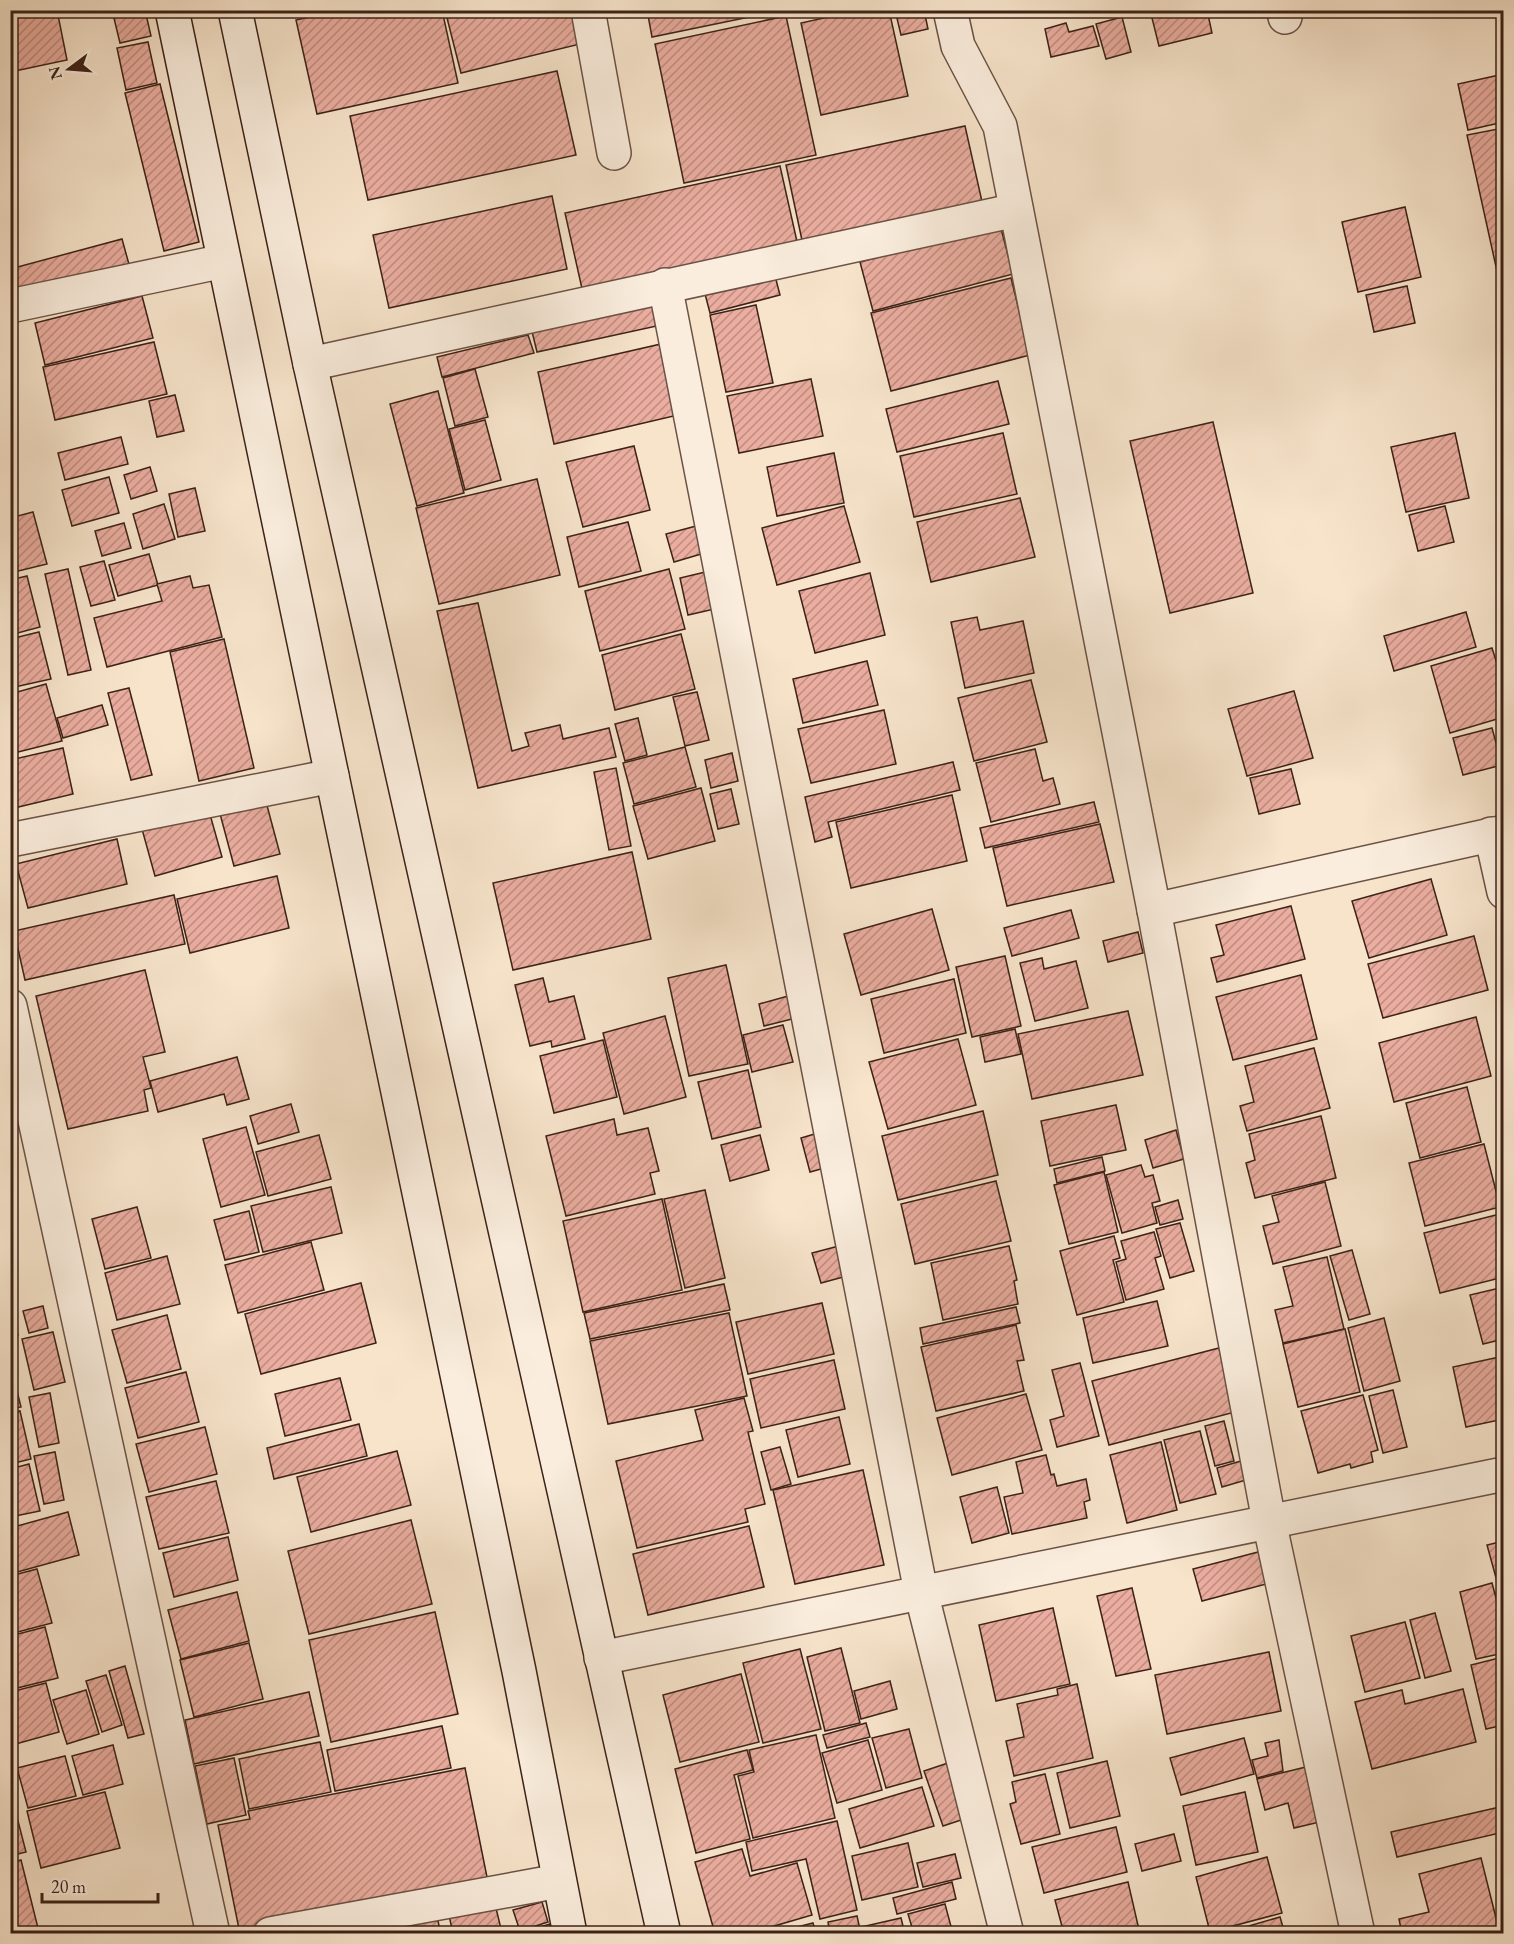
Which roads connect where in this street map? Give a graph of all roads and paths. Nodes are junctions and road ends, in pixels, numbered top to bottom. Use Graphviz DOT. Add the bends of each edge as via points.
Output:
graph roads {
  1 [pos="172,10"];
  2 [pos="235,10"];
  3 [pos="588,10"];
  4 [pos="950,10"];
  5 [pos="614,153"];
  6 [pos="1016,210"];
  7 [pos="224,261"];
  8 [pos="665,285"];
  9 [pos="10,306"];
  10 [pos="310,364"];
  11 [pos="332,776"];
  12 [pos="1497,833"];
  13 [pos="10,840"];
  14 [pos="1503,892"];
  15 [pos="1154,910"];
  16 [pos="10,1006"];
  17 [pos="1503,1474"];
  18 [pos="1269,1521"];
  19 [pos="921,1592"];
  20 [pos="601,1658"];
  21 [pos="559,1881"];
  22 [pos="213,1934"];
  23 [pos="270,1934"];
  24 [pos="570,1934"];
  25 [pos="664,1934"];
  26 [pos="1007,1934"];
  27 [pos="1358,1934"];
  1 -- 7 [label="street"];
  2 -- 10 [label="street"];
  3 -- 5 [label="street"];
  4 -- 6 [label="street" via="958,46 1000,126"];
  6 -- 8 [label="street"];
  6 -- 15 [label="street"];
  7 -- 9 [label="street"];
  7 -- 11 [label="street"];
  8 -- 10 [label="street"];
  8 -- 19 [label="street"];
  10 -- 20 [label="street"];
  11 -- 13 [label="street"];
  11 -- 21 [label="street" via="519,1671"];
  12 -- 14 [label="street"];
  12 -- 15 [label="street"];
  15 -- 18 [label="street"];
  16 -- 22 [label="street"];
  17 -- 18 [label="street"];
  18 -- 19 [label="street"];
  18 -- 27 [label="street"];
  19 -- 20 [label="street"];
  19 -- 26 [label="street"];
  20 -- 25 [label="street"];
  21 -- 23 [label="street"];
  21 -- 24 [label="street"];
}
